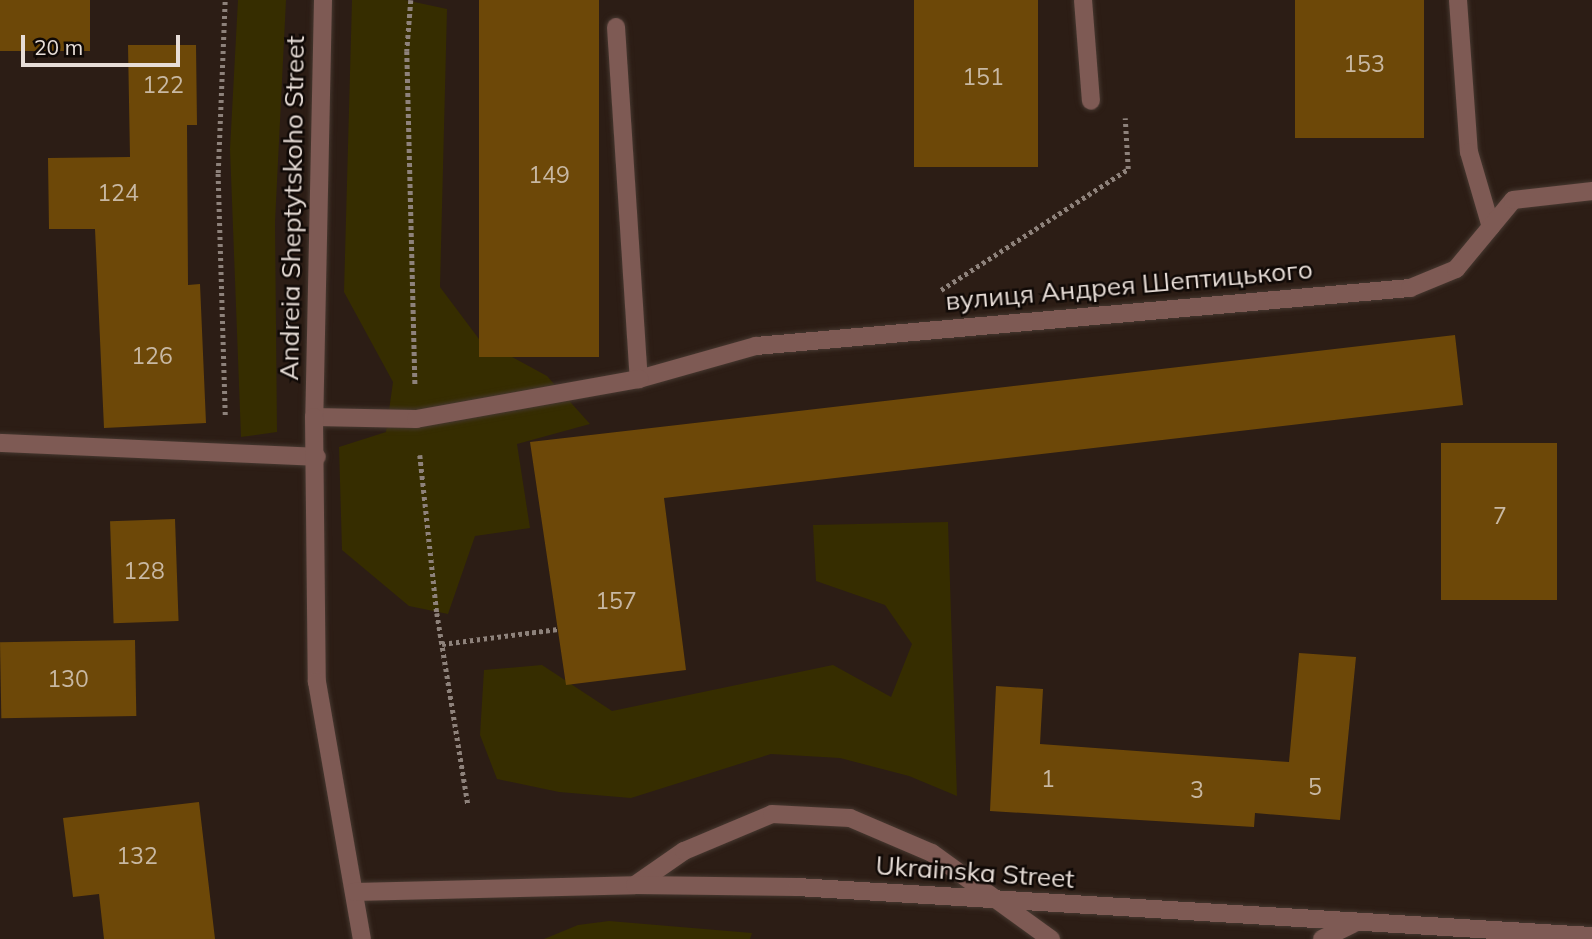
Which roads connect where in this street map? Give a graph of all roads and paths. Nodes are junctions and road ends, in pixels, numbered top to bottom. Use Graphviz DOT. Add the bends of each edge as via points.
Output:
graph roads {
  1 [pos="225,0"];
  2 [pos="323,0"];
  3 [pos="1083,0"];
  4 [pos="1458,0"];
  5 [pos="616,27"];
  6 [pos="1091,102"];
  7 [pos="1124,104"];
  8 [pos="1592,191"];
  9 [pos="1491,227"];
  10 [pos="931,297"];
  11 [pos="639,379"];
  12 [pos="314,417"];
  13 [pos="0,443"];
  14 [pos="226,450"];
  15 [pos="317,457"];
  16 [pos="558,629"];
  17 [pos="442,644"];
  18 [pos="635,885"];
  19 [pos="354,892"];
  20 [pos="994,900"];
  21 [pos="1353,924"];
  22 [pos="1592,936"];
  23 [pos="362,939"];
  24 [pos="1051,939"];
  25 [pos="1322,939"];
  1 -- 14 [label="path" via="218,173"];
  2 -- 12 [label="street, Andreia Sheptytskoho Street"];
  3 -- 6 [label="street"];
  4 -- 9 [label="street" via="1469,152"];
  5 -- 11 [label="street"];
  7 -- 10 [label="path" via="1128,169"];
  8 -- 9 [label="street, вулиця Андрея Шептицького" via="1513,200"];
  9 -- 11 [label="street, вулиця Андрея Шептицького" via="1456,269 1410,288 756,346"];
  11 -- 12 [label="street, Andreia Sheptytskoho Street" via="416,418"];
  12 -- 15 [label="street, Andreia Sheptytskoho Street"];
  13 -- 14 [label="street"];
  14 -- 15 [label="street"];
  15 -- 19 [label="street, Andreia Sheptytskoho Street" via="317,682"];
  16 -- 17 [label="path"];
  18 -- 19 [label="street, Ukrainska Street"];
  18 -- 20 [label="street, Ukrainska Street" via="797,887"];
  18 -- 20 [label="street" via="684,850 772,814 850,818 932,853"];
  19 -- 23 [label="street, Andreia Sheptytskoho Street"];
  20 -- 21 [label="street, Ukrainska Street"];
  20 -- 24 [label="street"];
  21 -- 22 [label="street, Ukrainska Street"];
  21 -- 25 [label="street"];
}
